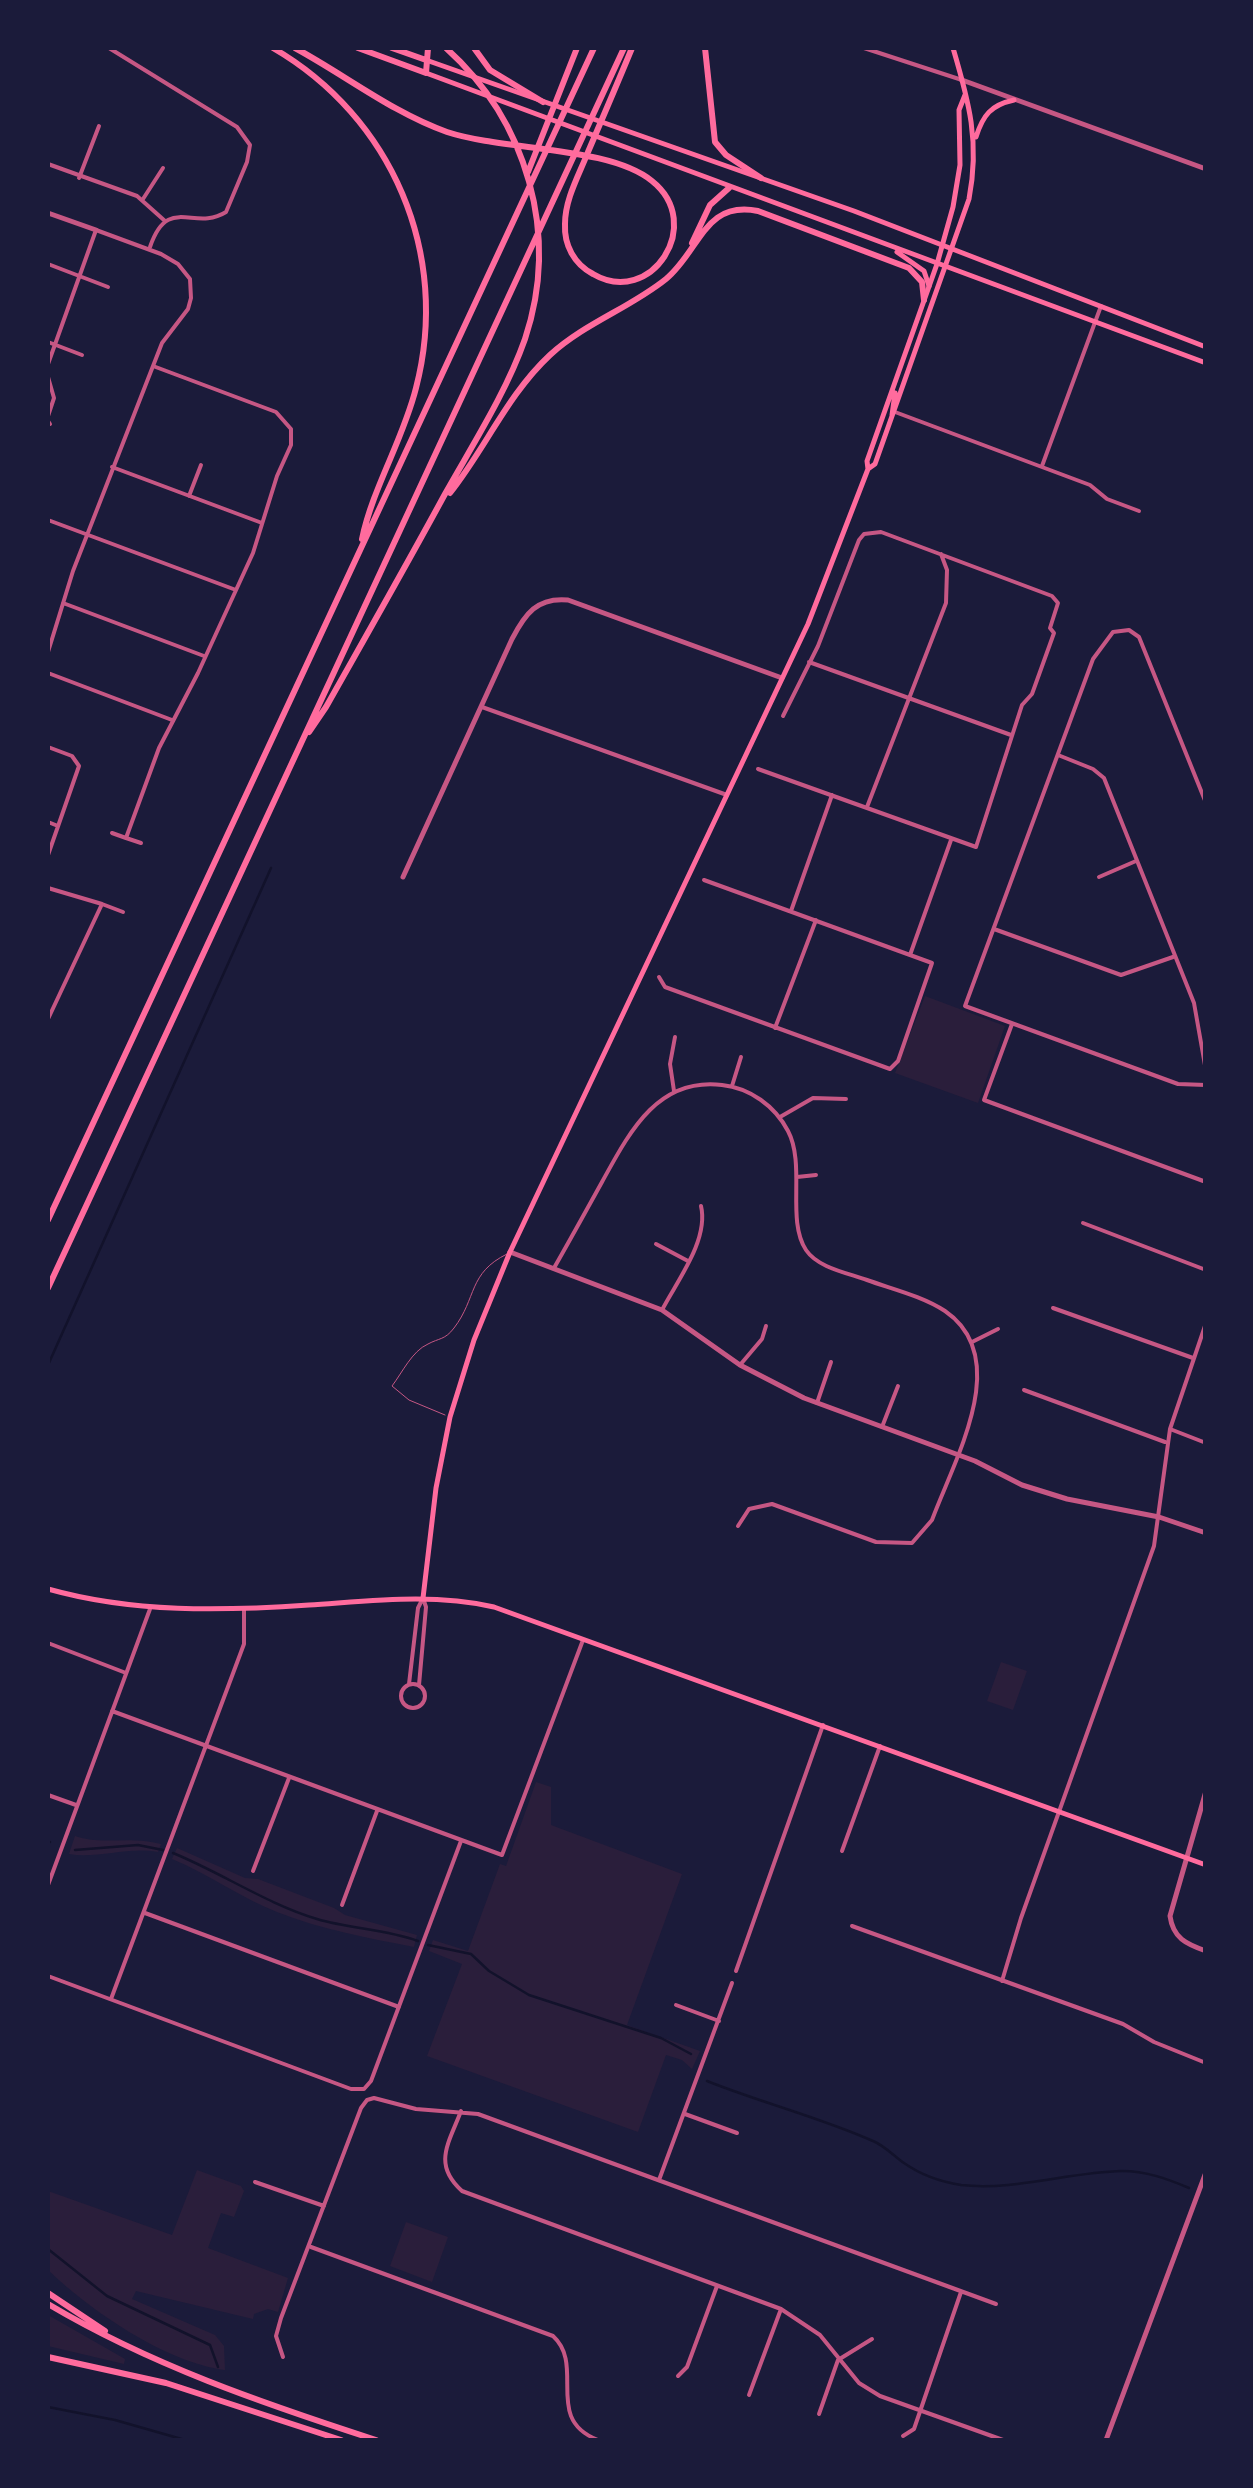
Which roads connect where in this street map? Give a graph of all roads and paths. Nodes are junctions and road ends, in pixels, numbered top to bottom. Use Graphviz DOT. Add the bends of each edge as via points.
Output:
graph roads {
  1 [pos="110,48"];
  2 [pos="272,48"];
  3 [pos="295,48"];
  4 [pos="358,48"];
  5 [pos="392,48"];
  6 [pos="428,48"];
  7 [pos="446,48"];
  8 [pos="474,48"];
  9 [pos="577,48"];
  10 [pos="594,48"];
  11 [pos="624,48"];
  12 [pos="632,48"];
  13 [pos="705,48"];
  14 [pos="864,48"];
  15 [pos="953,48"];
  16 [pos="426,60"];
  17 [pos="426,73"];
  18 [pos="962,80"];
  19 [pos="964,96"];
  20 [pos="1014,100"];
  21 [pos="542,102"];
  22 [pos="99,126"];
  23 [pos="975,140"];
  24 [pos="48,164"];
  25 [pos="163,168"];
  26 [pos="1206,169"];
  27 [pos="79,178"];
  28 [pos="761,178"];
  29 [pos="729,188"];
  30 [pos="143,199"];
  31 [pos="521,204"];
  32 [pos="48,213"];
  33 [pos="166,221"];
  34 [pos="96,230"];
  35 [pos="942,244"];
  36 [pos="886,245"];
  37 [pos="149,249"];
  38 [pos="953,249"];
  39 [pos="682,262"];
  40 [pos="48,264"];
  41 [pos="937,264"];
  42 [pos="946,267"];
  43 [pos="79,276"];
  44 [pos="929,286"];
  45 [pos="108,287"];
  46 [pos="924,300"];
  47 [pos="1101,306"];
  48 [pos="1096,322"];
  49 [pos="48,342"];
  50 [pos="54,344"];
  51 [pos="1206,347"];
  52 [pos="82,355"];
  53 [pos="1206,363"];
  54 [pos="48,364"];
  55 [pos="153,366"];
  56 [pos="48,378"];
  57 [pos="893,392"];
  58 [pos="894,415"];
  59 [pos="48,420"];
  60 [pos="200,465"];
  61 [pos="1042,466"];
  62 [pos="112,468"];
  63 [pos="868,469"];
  64 [pos="189,496"];
  65 [pos="437,510"];
  66 [pos="1139,511"];
  67 [pos="48,520"];
  68 [pos="264,524"];
  69 [pos="89,536"];
  70 [pos="360,548"];
  71 [pos="941,554"];
  72 [pos="236,590"];
  73 [pos="64,604"];
  74 [pos="48,652"];
  75 [pos="206,656"];
  76 [pos="809,662"];
  77 [pos="48,674"];
  78 [pos="782,678"];
  79 [pos="910,698"];
  80 [pos="482,706"];
  81 [pos="784,716"];
  82 [pos="172,720"];
  83 [pos="1012,735"];
  84 [pos="48,747"];
  85 [pos="298,748"];
  86 [pos="1058,755"];
  87 [pos="758,769"];
  88 [pos="832,795"];
  89 [pos="726,796"];
  90 [pos="1206,803"];
  91 [pos="867,808"];
  92 [pos="48,822"];
  93 [pos="58,826"];
  94 [pos="112,833"];
  95 [pos="126,838"];
  96 [pos="952,838"];
  97 [pos="140,843"];
  98 [pos="48,855"];
  99 [pos="1137,861"];
  100 [pos="403,877"];
  101 [pos="1099,877"];
  102 [pos="704,880"];
  103 [pos="48,888"];
  104 [pos="102,904"];
  105 [pos="790,911"];
  106 [pos="123,912"];
  107 [pos="816,920"];
  108 [pos="994,929"];
  109 [pos="910,955"];
  110 [pos="1175,956"];
  111 [pos="658,977"];
  112 [pos="48,1019"];
  113 [pos="1012,1024"];
  114 [pos="775,1028"];
  115 [pos="675,1037"];
  116 [pos="740,1057"];
  117 [pos="1206,1071"];
  118 [pos="1206,1085"];
  119 [pos="732,1086"];
  120 [pos="674,1091"];
  121 [pos="846,1099"];
  122 [pos="780,1117"];
  123 [pos="816,1175"];
  124 [pos="797,1177"];
  125 [pos="1206,1182"];
  126 [pos="702,1206"];
  127 [pos="48,1220"];
  128 [pos="1083,1223"];
  129 [pos="656,1244"];
  130 [pos="510,1252"];
  131 [pos="688,1261"];
  132 [pos="554,1268"];
  133 [pos="1206,1270"];
  134 [pos="48,1288"];
  135 [pos="1053,1308"];
  136 [pos="662,1310"];
  137 [pos="1206,1323"];
  138 [pos="766,1326"];
  139 [pos="998,1330"];
  140 [pos="972,1342"];
  141 [pos="1196,1350"];
  142 [pos="1206,1353"];
  143 [pos="1193,1358"];
  144 [pos="831,1362"];
  145 [pos="740,1365"];
  146 [pos="898,1386"];
  147 [pos="1024,1390"];
  148 [pos="816,1403"];
  149 [pos="450,1417"];
  150 [pos="882,1427"];
  151 [pos="1170,1430"];
  152 [pos="1167,1442"];
  153 [pos="1206,1443"];
  154 [pos="956,1454"];
  155 [pos="1159,1517"];
  156 [pos="738,1526"];
  157 [pos="1206,1533"];
  158 [pos="48,1589"];
  159 [pos="423,1598"];
  160 [pos="151,1607"];
  161 [pos="244,1609"];
  162 [pos="584,1638"];
  163 [pos="48,1643"];
  164 [pos="126,1672"];
  165 [pos="409,1684"];
  166 [pos="418,1685"];
  167 [pos="112,1711"];
  168 [pos="823,1725"];
  169 [pos="207,1746"];
  170 [pos="880,1746"];
  171 [pos="289,1777"];
  172 [pos="1206,1791"];
  173 [pos="48,1794"];
  174 [pos="76,1805"];
  175 [pos="378,1810"];
  176 [pos="1060,1811"];
  177 [pos="461,1841"];
  178 [pos="842,1851"];
  179 [pos="1185,1858"];
  180 [pos="1206,1865"];
  181 [pos="253,1872"];
  182 [pos="48,1886"];
  183 [pos="342,1905"];
  184 [pos="144,1913"];
  185 [pos="852,1926"];
  186 [pos="1206,1950"];
  187 [pos="736,1971"];
  188 [pos="48,1976"];
  189 [pos="1002,1981"];
  190 [pos="732,1983"];
  191 [pos="111,1999"];
  192 [pos="676,2005"];
  193 [pos="399,2007"];
  194 [pos="719,2021"];
  195 [pos="1206,2063"];
  196 [pos="461,2111"];
  197 [pos="684,2114"];
  198 [pos="737,2133"];
  199 [pos="1206,2172"];
  200 [pos="659,2180"];
  201 [pos="254,2182"];
  202 [pos="324,2206"];
  203 [pos="309,2247"];
  204 [pos="717,2286"];
  205 [pos="961,2292"];
  206 [pos="48,2293"];
  207 [pos="48,2304"];
  208 [pos="996,2304"];
  209 [pos="781,2309"];
  210 [pos="872,2339"];
  211 [pos="144,2356"];
  212 [pos="283,2357"];
  213 [pos="48,2358"];
  214 [pos="838,2360"];
  215 [pos="678,2376"];
  216 [pos="749,2395"];
  217 [pos="920,2410"];
  218 [pos="818,2414"];
  219 [pos="903,2436"];
  220 [pos="341,2440"];
  221 [pos="376,2440"];
  222 [pos="598,2440"];
  223 [pos="1003,2440"];
  224 [pos="1106,2440"];
  1 -- 33 [label="street" via="238,126 248,141 247,162 226,212"];
  2 -- 70 [label="highway" via="324,83 358,118 392,172 418,239 426,303 420,370"];
  3 -- 12 [label="highway" via="433,126 476,140 522,148 598,158 651,180 673,212 669,252 634,280 610,281 589,272 570,251 564,224 571,194"];
  4 -- 17 [label="highway"];
  5 -- 16 [label="highway"];
  6 -- 16 [label="highway"];
  7 -- 65 [label="highway" via="475,76 509,127 538,226 538,276 518,358"];
  8 -- 21 [label="highway" via="490,70"];
  9 -- 31 [label="highway" via="529,166"];
  10 -- 31 [label="highway"];
  11 -- 85 [label="highway"];
  13 -- 28 [label="highway" via="715,142"];
  14 -- 18 [label="street"];
  15 -- 18 [label="main road"];
  16 -- 17 [label="highway"];
  16 -- 21 [label="main road"];
  17 -- 29 [label="main road"];
  18 -- 19 [label="main road"];
  18 -- 20 [label="street"];
  19 -- 23 [label="main road"];
  19 -- 35 [label="main road" via="958,179"];
  20 -- 23 [label="main road" via="987,112"];
  20 -- 26 [label="street"];
  21 -- 28 [label="main road"];
  22 -- 27 [label="street"];
  23 -- 38 [label="main road" via="969,199"];
  24 -- 27 [label="street"];
  25 -- 30 [label="street"];
  27 -- 30 [label="street"];
  28 -- 35 [label="main road"];
  29 -- 36 [label="main road"];
  29 -- 39 [label="highway" via="710,205"];
  30 -- 33 [label="street"];
  31 -- 70 [label="highway"];
  32 -- 34 [label="street"];
  33 -- 37 [label="street"];
  34 -- 37 [label="street"];
  34 -- 43 [label="street"];
  35 -- 38 [label="main road"];
  35 -- 41 [label="main road"];
  36 -- 41 [label="main road"];
  36 -- 44 [label="main road" via="924,271"];
  37 -- 55 [label="street" via="170,258 191,286 190,303"];
  38 -- 42 [label="main road"];
  38 -- 47 [label="main road"];
  39 -- 46 [label="highway" via="715,218 749,209 909,268 922,282"];
  39 -- 65 [label="highway" via="658,286 548,356"];
  40 -- 43 [label="street"];
  41 -- 42 [label="main road"];
  41 -- 44 [label="main road"];
  42 -- 48 [label="main road"];
  42 -- 58 [label="main road"];
  43 -- 45 [label="street"];
  43 -- 50 [label="street"];
  44 -- 46 [label="main road"];
  46 -- 57 [label="main road"];
  47 -- 48 [label="street"];
  47 -- 51 [label="main road"];
  48 -- 53 [label="main road"];
  48 -- 61 [label="street"];
  49 -- 50 [label="street"];
  50 -- 52 [label="street"];
  50 -- 54 [label="street"];
  55 -- 62 [label="street"];
  55 -- 68 [label="street" via="287,422 291,446"];
  56 -- 59 [label="street" via="54,398"];
  57 -- 58 [label="main road"];
  57 -- 63 [label="main road"];
  58 -- 61 [label="street"];
  58 -- 63 [label="main road" via="876,464"];
  60 -- 64 [label="street"];
  61 -- 66 [label="street"];
  62 -- 64 [label="street"];
  62 -- 69 [label="street"];
  63 -- 78 [label="main road"];
  64 -- 68 [label="street"];
  65 -- 85 [label="highway"];
  67 -- 69 [label="street"];
  68 -- 72 [label="street"];
  69 -- 72 [label="street"];
  69 -- 73 [label="street"];
  70 -- 127 [label="highway"];
  71 -- 76 [label="street" via="881,532 864,534"];
  71 -- 79 [label="street" via="946,603"];
  71 -- 83 [label="street" via="1058,603 1054,633"];
  72 -- 75 [label="street"];
  73 -- 74 [label="street"];
  73 -- 75 [label="street"];
  75 -- 82 [label="street"];
  76 -- 79 [label="street"];
  76 -- 81 [label="street"];
  77 -- 82 [label="street"];
  78 -- 80 [label="street" via="556,599 525,615"];
  78 -- 89 [label="main road"];
  79 -- 83 [label="street"];
  79 -- 91 [label="street"];
  80 -- 89 [label="street"];
  80 -- 100 [label="street"];
  82 -- 95 [label="street"];
  83 -- 96 [label="street" via="976,846"];
  84 -- 93 [label="street" via="79,766"];
  85 -- 134 [label="highway"];
  86 -- 90 [label="street" via="1093,658 1121,629 1140,637"];
  86 -- 99 [label="street" via="1104,778"];
  86 -- 108 [label="street"];
  87 -- 88 [label="street"];
  88 -- 91 [label="street"];
  88 -- 105 [label="street"];
  89 -- 130 [label="main road"];
  91 -- 96 [label="street"];
  92 -- 93 [label="street"];
  93 -- 98 [label="street"];
  94 -- 95 [label="street"];
  95 -- 97 [label="street"];
  96 -- 109 [label="street"];
  99 -- 101 [label="street"];
  99 -- 110 [label="street"];
  102 -- 105 [label="street"];
  103 -- 104 [label="street"];
  104 -- 106 [label="street"];
  104 -- 112 [label="street"];
  105 -- 107 [label="street"];
  107 -- 109 [label="street"];
  107 -- 114 [label="street"];
  108 -- 110 [label="street" via="1121,974"];
  108 -- 113 [label="street" via="965,1006"];
  109 -- 114 [label="street" via="932,963 890,1068"];
  110 -- 117 [label="street" via="1194,1003"];
  111 -- 114 [label="street" via="664,987"];
  113 -- 118 [label="street" via="1178,1084"];
  113 -- 125 [label="street" via="984,1100"];
  115 -- 120 [label="street"];
  116 -- 119 [label="street"];
  119 -- 120 [label="street"];
  119 -- 122 [label="street"];
  120 -- 132 [label="street" via="632,1127"];
  121 -- 122 [label="street" via="813,1098"];
  122 -- 124 [label="street"];
  123 -- 124 [label="street"];
  124 -- 140 [label="street" via="806,1251 946,1312"];
  126 -- 131 [label="street"];
  128 -- 133 [label="street"];
  129 -- 131 [label="street"];
  130 -- 132 [label="street"];
  130 -- 149 [label="main road"];
  130 -- 149 [label="lane" via="482,1271 446,1338 411,1359 392,1386"];
  131 -- 136 [label="street"];
  132 -- 136 [label="street"];
  135 -- 143 [label="street"];
  136 -- 145 [label="street"];
  137 -- 141 [label="street"];
  138 -- 145 [label="street"];
  139 -- 140 [label="street"];
  140 -- 154 [label="street" via="977,1394"];
  141 -- 142 [label="street"];
  141 -- 143 [label="street"];
  143 -- 151 [label="street"];
  144 -- 148 [label="street"];
  145 -- 148 [label="street"];
  146 -- 150 [label="street"];
  147 -- 152 [label="street"];
  148 -- 150 [label="street"];
  149 -- 159 [label="main road"];
  150 -- 154 [label="street"];
  151 -- 152 [label="street"];
  151 -- 153 [label="street"];
  152 -- 155 [label="street"];
  154 -- 155 [label="street" via="1022,1485"];
  154 -- 156 [label="street" via="932,1520 912,1543 876,1542 772,1504 749,1509"];
  155 -- 157 [label="street"];
  155 -- 176 [label="street"];
  158 -- 160 [label="main road"];
  159 -- 161 [label="main road"];
  159 -- 162 [label="main road" via="494,1607"];
  159 -- 165 [label="street"];
  159 -- 166 [label="street"];
  160 -- 161 [label="main road"];
  160 -- 164 [label="street"];
  161 -- 169 [label="street" via="244,1644"];
  162 -- 168 [label="main road"];
  162 -- 177 [label="street" via="502,1856"];
  163 -- 164 [label="street"];
  164 -- 167 [label="street"];
  165 -- 166 [label="street"];
  165 -- 166 [label="street" via="401,1694 411,1708 423,1702"];
  167 -- 169 [label="street"];
  167 -- 174 [label="street"];
  168 -- 170 [label="main road"];
  168 -- 187 [label="street"];
  169 -- 171 [label="street"];
  169 -- 184 [label="street"];
  170 -- 176 [label="main road"];
  170 -- 178 [label="street"];
  171 -- 175 [label="street"];
  171 -- 181 [label="street"];
  172 -- 179 [label="street"];
  173 -- 174 [label="street"];
  174 -- 182 [label="street"];
  175 -- 177 [label="street"];
  175 -- 183 [label="street"];
  176 -- 179 [label="main road"];
  176 -- 189 [label="street"];
  177 -- 193 [label="street"];
  179 -- 180 [label="main road"];
  179 -- 186 [label="street" via="1171,1926 1186,1944"];
  184 -- 191 [label="street"];
  184 -- 193 [label="street"];
  185 -- 189 [label="street"];
  188 -- 191 [label="street"];
  189 -- 195 [label="street" via="1123,2024"];
  190 -- 194 [label="street"];
  191 -- 193 [label="street" via="351,2089 372,2081"];
  192 -- 194 [label="street"];
  194 -- 197 [label="street"];
  196 -- 200 [label="street"];
  196 -- 202 [label="street" via="367,2100"];
  196 -- 204 [label="street" via="444,2162 462,2191"];
  197 -- 198 [label="street"];
  197 -- 200 [label="street"];
  199 -- 224 [label="street"];
  200 -- 205 [label="street"];
  201 -- 202 [label="street"];
  202 -- 203 [label="street"];
  203 -- 212 [label="street" via="277,2331"];
  203 -- 222 [label="street" via="552,2336 564,2355 570,2418"];
  204 -- 209 [label="street"];
  204 -- 215 [label="street" via="687,2368"];
  205 -- 208 [label="street"];
  205 -- 217 [label="street"];
  206 -- 211 [label="highway"];
  207 -- 211 [label="highway"];
  209 -- 214 [label="street" via="806,2323"];
  209 -- 216 [label="street"];
  210 -- 214 [label="street"];
  211 -- 221 [label="highway"];
  213 -- 220 [label="highway" via="166,2383"];
  214 -- 217 [label="street" via="880,2396"];
  214 -- 218 [label="street"];
  217 -- 219 [label="street" via="914,2429"];
  217 -- 223 [label="street"];
}
